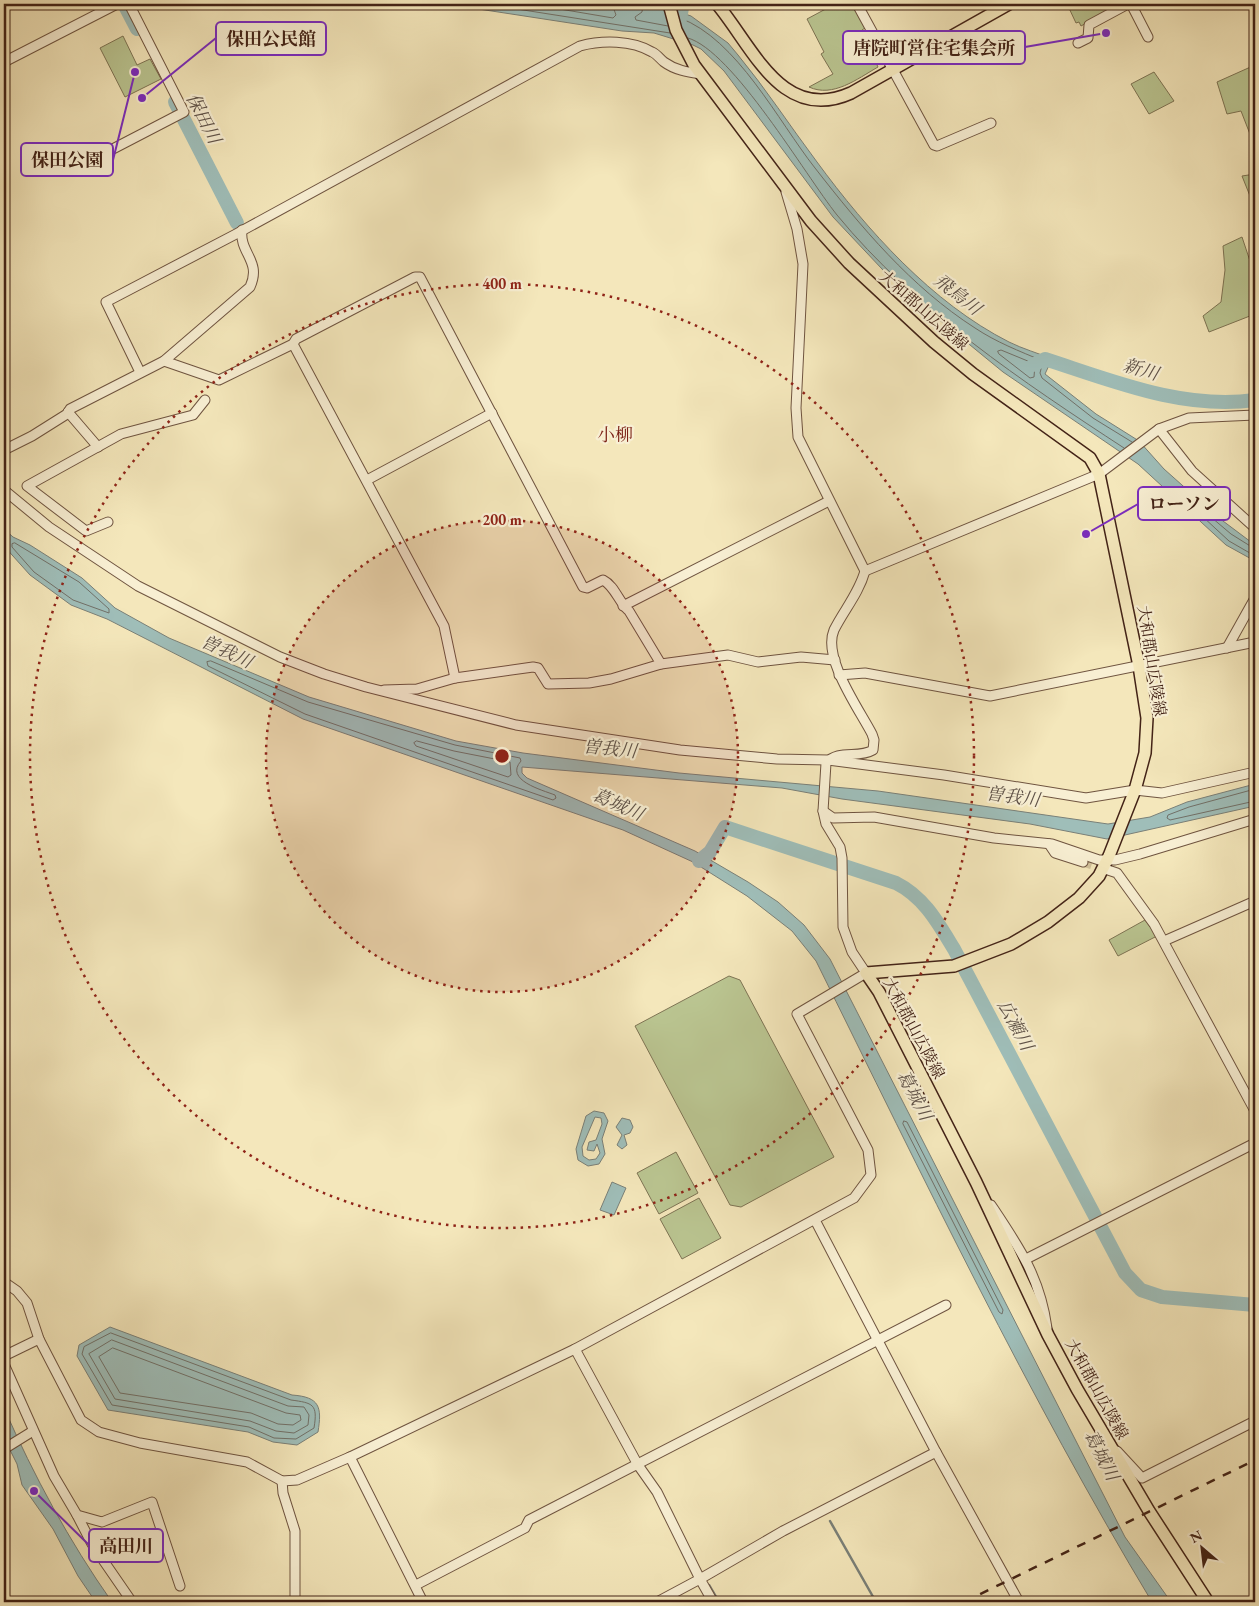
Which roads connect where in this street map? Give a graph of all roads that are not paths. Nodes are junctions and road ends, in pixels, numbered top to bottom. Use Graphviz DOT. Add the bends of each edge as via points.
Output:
graph roads {
  1 [pos="117,4"];
  2 [pos="129,4"];
  3 [pos="669,4"];
  4 [pos="717,4"];
  5 [pos="857,4"];
  6 [pos="1009,4"];
  7 [pos="1130,4"];
  8 [pos="1148,38"];
  9 [pos="1078,43"];
  10 [pos="4,62"];
  11 [pos="697,69"];
  12 [pos="894,70"];
  13 [pos="991,123"];
  14 [pos="80,166"];
  15 [pos="783,184"];
  16 [pos="811,221"];
  17 [pos="797,229"];
  18 [pos="242,230"];
  19 [pos="293,344"];
  20 [pos="164,361"];
  21 [pos="140,372"];
  22 [pos="204,400"];
  23 [pos="68,412"];
  24 [pos="492,413"];
  25 [pos="1255,415"];
  26 [pos="1158,429"];
  27 [pos="98,447"];
  28 [pos="4,450"];
  29 [pos="1099,474"];
  30 [pos="367,480"];
  31 [pos="4,490"];
  32 [pos="829,501"];
  33 [pos="108,522"];
  34 [pos="1255,528"];
  35 [pos="864,571"];
  36 [pos="1255,598"];
  37 [pos="623,606"];
  38 [pos="1255,642"];
  39 [pos="1227,648"];
  40 [pos="835,660"];
  41 [pos="661,664"];
  42 [pos="1139,666"];
  43 [pos="839,675"];
  44 [pos="455,678"];
  45 [pos="382,691"];
  46 [pos="827,761"];
  47 [pos="1255,772"];
  48 [pos="1133,795"];
  49 [pos="823,812"];
  50 [pos="1255,819"];
  51 [pos="1049,844"];
  52 [pos="1083,862"];
  53 [pos="1107,862"];
  54 [pos="1255,901"];
  55 [pos="1164,941"];
  56 [pos="862,976"];
  57 [pos="1255,1111"];
  58 [pos="1255,1143"];
  59 [pos="976,1182"];
  60 [pos="815,1220"];
  61 [pos="1026,1259"];
  62 [pos="4,1282"];
  63 [pos="946,1305"];
  64 [pos="1048,1335"];
  65 [pos="39,1339"];
  66 [pos="878,1340"];
  67 [pos="575,1349"];
  68 [pos="4,1356"];
  69 [pos="4,1364"];
  70 [pos="1255,1421"];
  71 [pos="31,1434"];
  72 [pos="1106,1437"];
  73 [pos="4,1448"];
  74 [pos="936,1452"];
  75 [pos="350,1457"];
  76 [pos="638,1465"];
  77 [pos="282,1480"];
  78 [pos="77,1515"];
  79 [pos="700,1580"];
  80 [pos="416,1585"];
  81 [pos="180,1586"];
  82 [pos="132,1602"];
  83 [pos="295,1602"];
  84 [pos="424,1602"];
  85 [pos="657,1602"];
  86 [pos="713,1602"];
  87 [pos="1019,1602"];
  88 [pos="1208,1602"];
  1 -- 10 [label="street"];
  2 -- 14 [label="street" via="184,112"];
  3 -- 11 [label="main road, 大和郡山広陵線" via="676,30"];
  4 -- 12 [label="main road" via="777,82 802,99 816,102 839,99"];
  5 -- 12 [label="street"];
  6 -- 12 [label="main road"];
  7 -- 8 [label="street"];
  7 -- 9 [label="street" via="1090,25 1088,38"];
  11 -- 15 [label="main road, 大和郡山広陵線"];
  11 -- 18 [label="street" via="684,72 653,52 624,42 580,46"];
  12 -- 13 [label="street" via="934,145"];
  15 -- 16 [label="main road, 大和郡山広陵線"];
  15 -- 17 [label="street"];
  16 -- 17 [label="street"];
  16 -- 29 [label="main road, 大和郡山広陵線" via="871,285 934,342 973,374 1076,446 1090,458"];
  17 -- 32 [label="street" via="803,264 796,408 798,437"];
  18 -- 20 [label="street" via="241,237 254,267 255,277 250,287"];
  18 -- 21 [label="street" via="106,302"];
  19 -- 20 [label="street" via="219,380"];
  19 -- 24 [label="street" via="296,339 415,276 420,277"];
  19 -- 30 [label="street"];
  20 -- 21 [label="street"];
  21 -- 23 [label="street"];
  22 -- 27 [label="street" via="187,418 128,431"];
  23 -- 27 [label="street"];
  23 -- 28 [label="street"];
  24 -- 30 [label="street"];
  24 -- 37 [label="street" via="583,587 603,580 609,582"];
  25 -- 26 [label="street" via="1189,418"];
  26 -- 29 [label="street"];
  26 -- 34 [label="street" via="1192,471"];
  27 -- 33 [label="street" via="27,486 86,531"];
  29 -- 35 [label="street"];
  29 -- 42 [label="main road, 大和郡山広陵線"];
  30 -- 44 [label="street" via="444,626"];
  31 -- 45 [label="street" via="89,556 177,606 280,657"];
  32 -- 35 [label="street"];
  32 -- 37 [label="street"];
  35 -- 40 [label="street" via="858,590 833,632"];
  36 -- 39 [label="street"];
  37 -- 41 [label="street" via="630,611"];
  38 -- 39 [label="street"];
  39 -- 42 [label="street"];
  40 -- 41 [label="street" via="801,657 758,662 728,655"];
  40 -- 43 [label="street"];
  41 -- 44 [label="street" via="611,680 565,686 548,684 538,668 533,667"];
  42 -- 43 [label="street" via="990,696 865,673"];
  42 -- 48 [label="main road, 大和郡山広陵線" via="1147,718 1145,753"];
  43 -- 46 [label="street" via="874,740 872,750 866,754 838,755"];
  44 -- 45 [label="street" via="417,689"];
  45 -- 46 [label="street" via="516,725 602,740 777,759"];
  46 -- 48 [label="street" via="944,775 1086,798"];
  46 -- 49 [label="street"];
  47 -- 48 [label="street" via="1162,793"];
  48 -- 53 [label="main road, 大和郡山広陵線"];
  49 -- 51 [label="street" via="833,818 874,817"];
  49 -- 56 [label="street" via="826,824 840,846 843,927"];
  50 -- 53 [label="street"];
  51 -- 52 [label="street" via="1055,853"];
  51 -- 53 [label="street"];
  53 -- 55 [label="street"];
  53 -- 56 [label="main road, 大和郡山広陵線" via="1079,898 1048,922 1011,944 954,966"];
  54 -- 55 [label="street"];
  55 -- 57 [label="street"];
  56 -- 59 [label="main road, 大和郡山広陵線" via="879,992"];
  56 -- 60 [label="street" via="797,1014 868,1150 871,1176 854,1198"];
  58 -- 61 [label="street"];
  59 -- 61 [label="street"];
  59 -- 64 [label="main road, 大和郡山広陵線"];
  60 -- 66 [label="street"];
  60 -- 67 [label="street"];
  61 -- 64 [label="street" via="1044,1300"];
  62 -- 65 [label="street" via="27,1304"];
  63 -- 66 [label="street"];
  64 -- 72 [label="main road, 大和郡山広陵線"];
  65 -- 68 [label="street"];
  65 -- 77 [label="street" via="81,1420 99,1432 140,1443 247,1462"];
  66 -- 74 [label="street"];
  66 -- 76 [label="street"];
  67 -- 75 [label="street"];
  67 -- 76 [label="street"];
  69 -- 71 [label="street"];
  70 -- 72 [label="street" via="1142,1478"];
  71 -- 73 [label="street"];
  71 -- 78 [label="street"];
  72 -- 88 [label="main road, 大和郡山広陵線"];
  74 -- 79 [label="street" via="783,1531"];
  74 -- 87 [label="street"];
  75 -- 77 [label="street" via="297,1480"];
  75 -- 80 [label="street"];
  76 -- 79 [label="street" via="657,1492"];
  76 -- 80 [label="street" via="529,1520 525,1528"];
  77 -- 83 [label="street" via="295,1531"];
  78 -- 81 [label="street" via="102,1522 152,1502"];
  78 -- 82 [label="street" via="92,1544"];
  79 -- 85 [label="street"];
  79 -- 86 [label="street"];
  80 -- 84 [label="street"];
}
